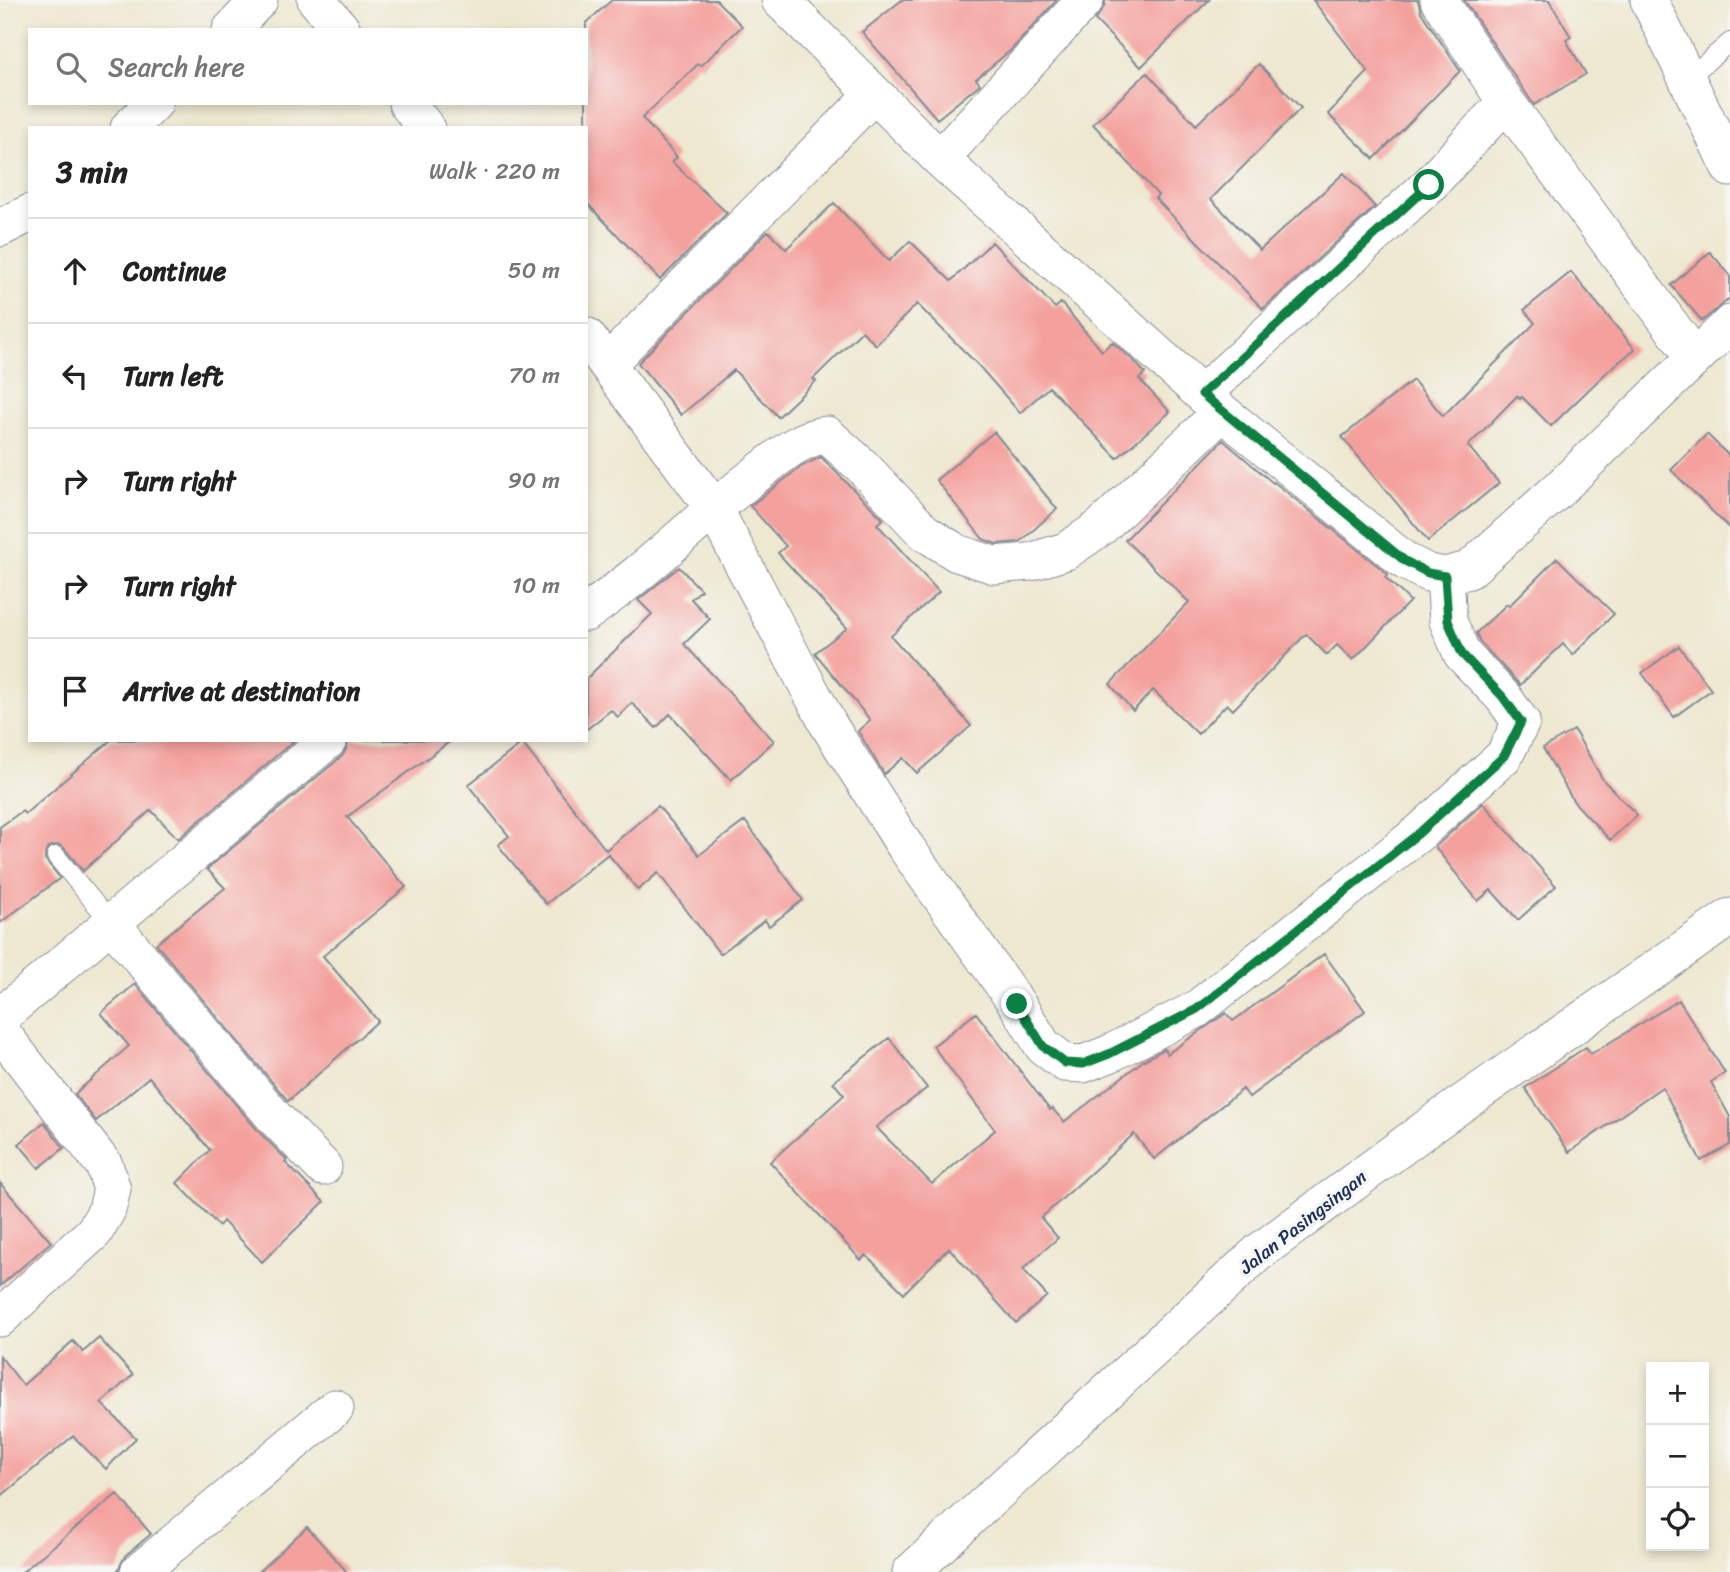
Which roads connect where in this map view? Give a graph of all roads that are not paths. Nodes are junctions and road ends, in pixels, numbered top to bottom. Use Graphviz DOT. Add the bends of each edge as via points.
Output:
graph roads {
  1 [pos="259,0"];
  2 [pos="316,0"];
  3 [pos="780,0"];
  4 [pos="1085,0"];
  5 [pos="1439,0"];
  6 [pos="1649,0"];
  7 [pos="233,28"];
  8 [pos="340,28"];
  9 [pos="1730,42"];
  10 [pos="1688,78"];
  11 [pos="874,94"];
  12 [pos="1506,102"];
  13 [pos="152,105"];
  14 [pos="409,105"];
  15 [pos="131,126"];
  16 [pos="424,126"];
  17 [pos="940,159"];
  18 [pos="1730,168"];
  19 [pos="28,214"];
  20 [pos="0,228"];
  21 [pos="1730,324"];
  22 [pos="596,350"];
  23 [pos="1695,358"];
  24 [pos="1212,403"];
  25 [pos="713,507"];
  26 [pos="1445,576"];
  27 [pos="588,612"];
  28 [pos="326,742"];
  29 [pos="56,856"];
  30 [pos="1730,917"];
  31 [pos="111,923"];
  32 [pos="0,1017"];
  33 [pos="0,1031"];
  34 [pos="323,1167"];
  35 [pos="0,1318"];
  36 [pos="335,1408"];
  37 [pos="139,1572"];
  38 [pos="911,1572"];
  1 -- 7 [label="street"];
  2 -- 8 [label="street"];
  3 -- 11 [label="street"];
  4 -- 17 [label="street"];
  5 -- 12 [label="street"];
  6 -- 10 [label="street"];
  9 -- 10 [label="lane"];
  10 -- 18 [label="street"];
  11 -- 17 [label="street"];
  11 -- 22 [label="street"];
  12 -- 23 [label="street"];
  12 -- 24 [label="street"];
  13 -- 15 [label="street"];
  14 -- 16 [label="street"];
  17 -- 24 [label="street"];
  19 -- 20 [label="street"];
  21 -- 23 [label="street"];
  22 -- 25 [label="street"];
  23 -- 26 [label="street" via="1469,570"];
  24 -- 25 [label="street" via="1101,527 1066,551 1030,562 994,565 957,553 924,532 827,435 796,445"];
  24 -- 26 [label="street" via="1405,561"];
  25 -- 26 [label="street" via="828,724 898,835 1043,1046 1065,1063 1083,1064 1109,1054 1197,1009 1419,833 1504,756 1521,722 1462,654 1448,621"];
  25 -- 27 [label="street"];
  28 -- 31 [label="street"];
  29 -- 31 [label="lane"];
  30 -- 38 [label="street, Jalan Pasingsingan" via="1434,1123 1259,1252"];
  31 -- 32 [label="street"];
  31 -- 34 [label="street" via="275,1118"];
  33 -- 35 [label="street" via="104,1165 112,1189 94,1232"];
  36 -- 37 [label="street"];
}
